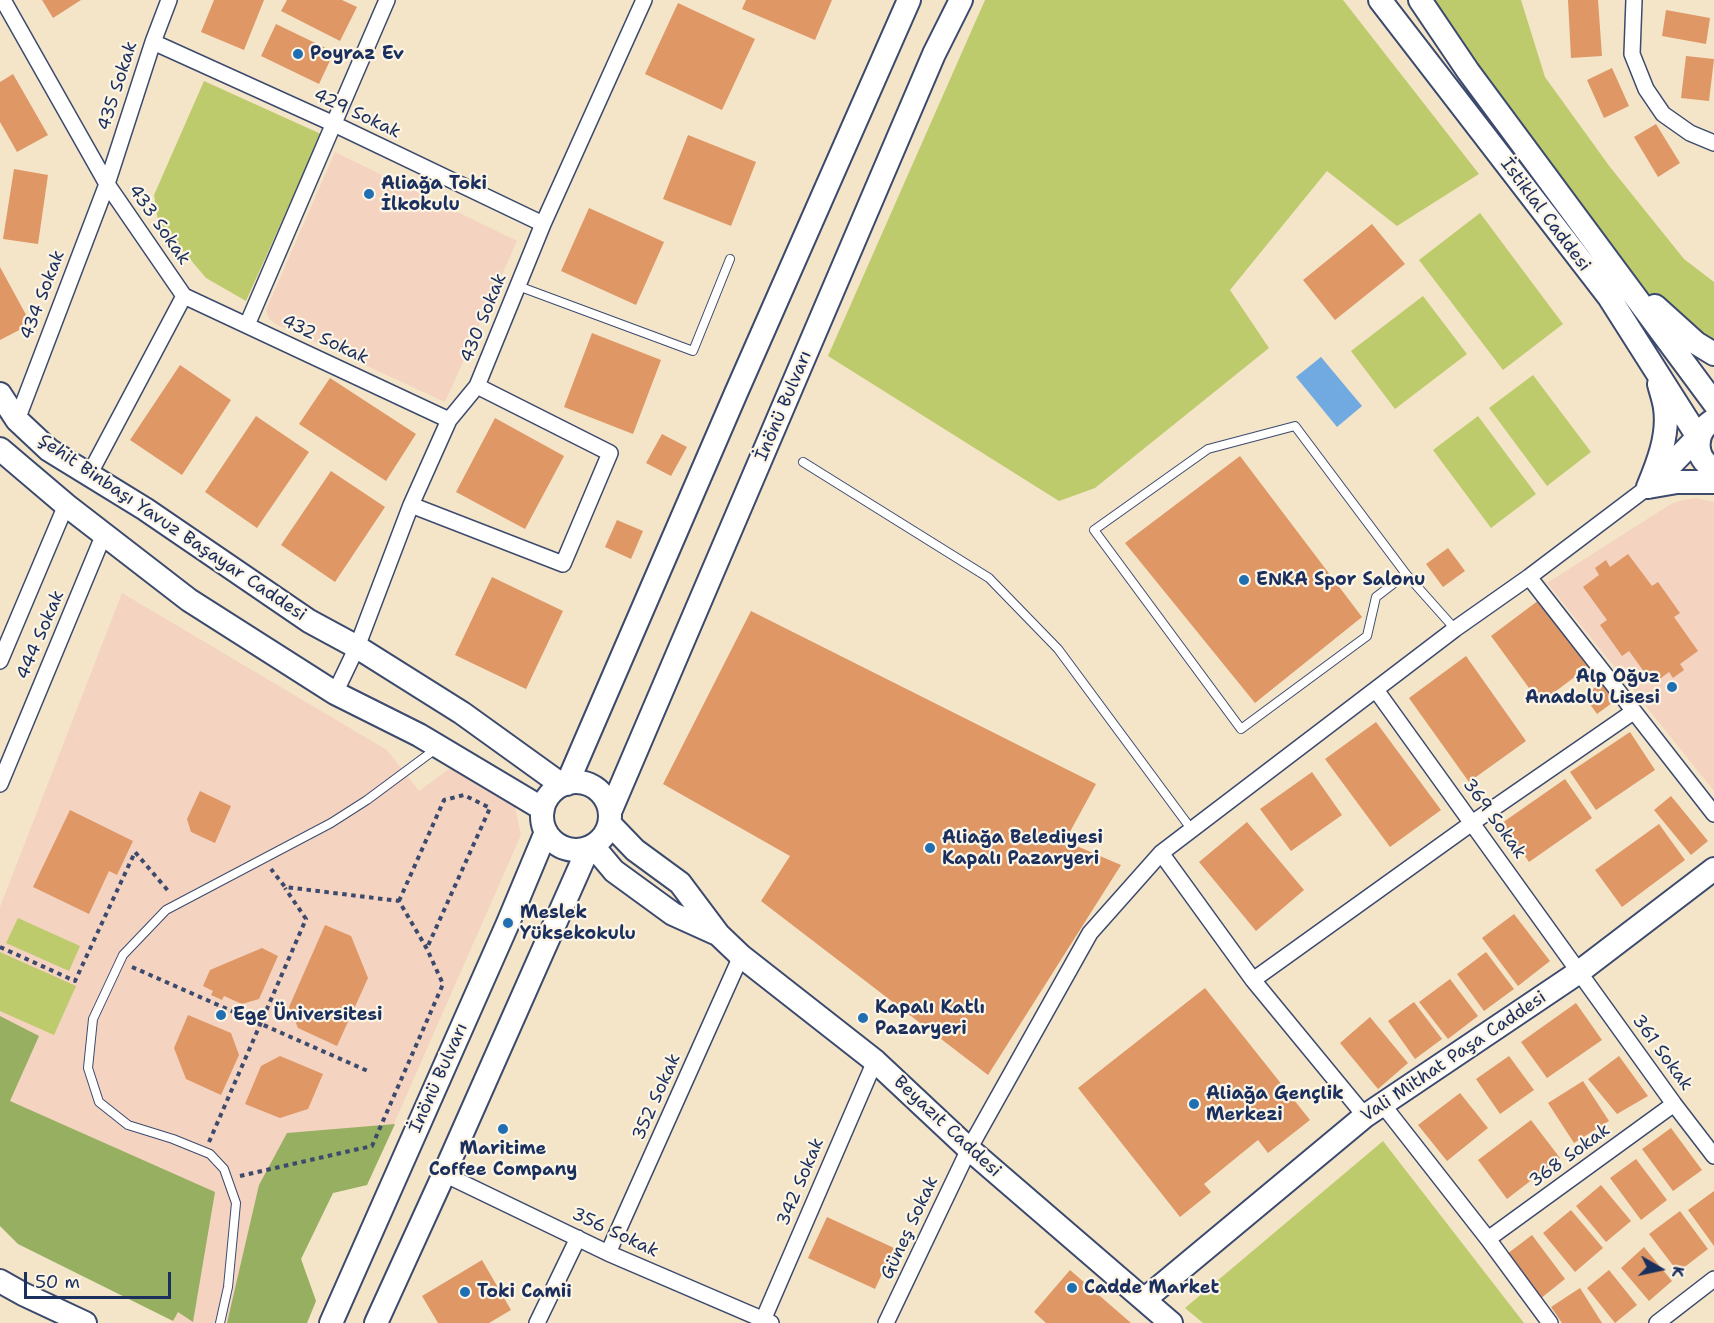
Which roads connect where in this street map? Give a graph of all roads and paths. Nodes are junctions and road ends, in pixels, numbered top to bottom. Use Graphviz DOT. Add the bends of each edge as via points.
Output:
graph roads {
  1 [pos="3,0"];
  2 [pos="169,0"];
  3 [pos="387,0"];
  4 [pos="645,0"];
  5 [pos="909,0"];
  6 [pos="961,0"];
  7 [pos="1380,0"];
  8 [pos="1420,0"];
  9 [pos="1634,0"];
  10 [pos="153,42"];
  11 [pos="334,124"];
  12 [pos="1714,143"];
  13 [pos="107,184"];
  14 [pos="543,224"];
  15 [pos="730,259"];
  16 [pos="1609,260"];
  17 [pos="518,286"];
  18 [pos="184,296"];
  19 [pos="248,325"];
  20 [pos="1714,354"];
  21 [pos="1654,368"];
  22 [pos="477,386"];
  23 [pos="0,394"];
  24 [pos="1714,403"];
  25 [pos="17,420"];
  26 [pos="449,420"];
  27 [pos="1714,420"];
  28 [pos="1698,437"];
  29 [pos="0,449"];
  30 [pos="803,462"];
  31 [pos="1709,465"];
  32 [pos="89,475"];
  33 [pos="1714,482"];
  34 [pos="1648,488"];
  35 [pos="66,505"];
  36 [pos="411,505"];
  37 [pos="104,534"];
  38 [pos="1406,574"];
  39 [pos="1529,577"];
  40 [pos="1455,629"];
  41 [pos="357,647"];
  42 [pos="0,661"];
  43 [pos="1376,690"];
  44 [pos="335,693"];
  45 [pos="1633,712"];
  46 [pos="438,747"];
  47 [pos="0,784"];
  48 [pos="564,784"];
  49 [pos="543,809"];
  50 [pos="1714,814"];
  51 [pos="610,818"];
  52 [pos="1472,823"];
  53 [pos="1192,830"];
  54 [pos="546,832"];
  55 [pos="590,848"];
  56 [pos="1161,853"];
  57 [pos="263,859"];
  58 [pos="1714,869"];
  59 [pos="285,887"];
  60 [pos="399,901"];
  61 [pos="179,903"];
  62 [pos="719,934"];
  63 [pos="0,947"];
  64 [pos="427,949"];
  65 [pos="741,956"];
  66 [pos="120,962"];
  67 [pos="1579,972"];
  68 [pos="1252,980"];
  69 [pos="261,1023"];
  70 [pos="875,1061"];
  71 [pos="370,1072"];
  72 [pos="1674,1104"];
  73 [pos="1374,1110"];
  74 [pos="969,1149"];
  75 [pos="205,1152"];
  76 [pos="1714,1156"];
  77 [pos="444,1174"];
  78 [pos="227,1179"];
  79 [pos="578,1238"];
  80 [pos="1488,1239"];
  81 [pos="608,1253"];
  82 [pos="1714,1279"];
  83 [pos="0,1281"];
  84 [pos="1145,1299"];
  85 [pos="767,1321"];
  86 [pos="85,1323"];
  87 [pos="220,1323"];
  88 [pos="331,1323"];
  89 [pos="376,1323"];
  90 [pos="537,1323"];
  91 [pos="886,1323"];
  92 [pos="1171,1323"];
  93 [pos="1550,1323"];
  94 [pos="1657,1323"];
  1 -- 13 [label="street, 433 Sokak"];
  2 -- 10 [label="street, 435 Sokak"];
  3 -- 11 [label="street"];
  4 -- 14 [label="street, 430 Sokak"];
  5 -- 48 [label="street"];
  6 -- 51 [label="street, İnönü Bulvarı" via="934,54"];
  7 -- 21 [label="street, İstiklal Caddesi" via="1609,297"];
  8 -- 16 [label="street, İstiklal Caddesi"];
  9 -- 12 [label="street" via="1632,54 1646,89 1663,114 1690,133"];
  10 -- 11 [label="street, 429 Sokak"];
  10 -- 13 [label="street, 435 Sokak"];
  11 -- 14 [label="street, 429 Sokak"];
  11 -- 19 [label="street"];
  13 -- 18 [label="street, 433 Sokak"];
  13 -- 25 [label="street, 434 Sokak"];
  14 -- 17 [label="street, 430 Sokak"];
  15 -- 17 [label="lane" via="693,351"];
  16 -- 20 [label="street" via="1661,312"];
  16 -- 24 [label="street, İstiklal Caddesi"];
  17 -- 22 [label="street, 430 Sokak"];
  18 -- 19 [label="street, 432 Sokak"];
  18 -- 32 [label="street"];
  19 -- 26 [label="street, 432 Sokak"];
  21 -- 28 [label="street, İstiklal Caddesi"];
  21 -- 34 [label="street" via="1665,408 1665,424 1660,456"];
  22 -- 26 [label="street, 430 Sokak"];
  22 -- 36 [label="street" via="610,453 563,564"];
  23 -- 25 [label="street, Şehit Binbaşı Yavuz Başayar Caddesi"];
  25 -- 32 [label="street, Şehit Binbaşı Yavuz Başayar Caddesi" via="49,450"];
  26 -- 36 [label="street, 430 Sokak"];
  27 -- 28 [label="street"];
  28 -- 31 [label="street, İstiklal Caddesi" via="1698,446"];
  28 -- 34 [label="street"];
  29 -- 35 [label="street, Şehit Binbaşı Yavuz Başayar Caddesi"];
  30 -- 53 [label="lane" via="989,578 1058,649"];
  31 -- 34 [label="street"];
  32 -- 41 [label="street, Şehit Binbaşı Yavuz Başayar Caddesi" via="309,621"];
  33 -- 34 [label="street" via="1677,482"];
  34 -- 39 [label="street, Güneş Sokak"];
  35 -- 37 [label="street, Şehit Binbaşı Yavuz Başayar Caddesi"];
  35 -- 42 [label="street, 444 Sokak"];
  36 -- 41 [label="street, 430 Sokak"];
  37 -- 44 [label="street, Şehit Binbaşı Yavuz Başayar Caddesi" via="189,600"];
  37 -- 47 [label="street, 444 Sokak"];
  38 -- 38 [label="lane" via="1376,597 1367,636 1241,729 1094,530 1208,449 1295,426"];
  38 -- 40 [label="lane"];
  39 -- 40 [label="street, Güneş Sokak"];
  39 -- 45 [label="street"];
  40 -- 43 [label="street, Güneş Sokak"];
  41 -- 44 [label="street"];
  41 -- 48 [label="street, Şehit Binbaşı Yavuz Başayar Caddesi"];
  43 -- 52 [label="street, 369 Sokak"];
  43 -- 53 [label="street, Güneş Sokak"];
  44 -- 46 [label="street, Şehit Binbaşı Yavuz Başayar Caddesi"];
  45 -- 50 [label="street"];
  45 -- 52 [label="street"];
  46 -- 49 [label="street, Şehit Binbaşı Yavuz Başayar Caddesi"];
  46 -- 57 [label="lane" via="340,818"];
  48 -- 49 [label="street" via="553,791"];
  48 -- 51 [label="street" via="577,782 595,788 603,794"];
  49 -- 54 [label="street"];
  51 -- 55 [label="street" via="606,833"];
  51 -- 62 [label="street, Beyazıt Caddesi" via="636,850 680,884"];
  52 -- 67 [label="street, 369 Sokak"];
  52 -- 68 [label="street"];
  53 -- 56 [label="street, Güneş Sokak"];
  54 -- 55 [label="street" via="568,850"];
  54 -- 88 [label="street, İnönü Bulvarı"];
  55 -- 62 [label="street, Beyazıt Caddesi" via="614,871 673,914"];
  55 -- 77 [label="street"];
  56 -- 68 [label="street"];
  56 -- 74 [label="street, Güneş Sokak" via="1090,933"];
  57 -- 59 [label="path"];
  57 -- 61 [label="lane"];
  58 -- 67 [label="street, Vali Mithat Paşa Caddesi"];
  59 -- 60 [label="path"];
  59 -- 69 [label="path" via="306,919"];
  60 -- 64 [label="path"];
  60 -- 64 [label="path" via="444,800 464,795 490,808"];
  61 -- 63 [label="path" via="135,852 75,981"];
  61 -- 66 [label="lane" via="166,910"];
  62 -- 65 [label="street, Beyazıt Caddesi"];
  64 -- 78 [label="path" via="443,984 372,1146"];
  65 -- 70 [label="street, Beyazıt Caddesi"];
  65 -- 81 [label="street, 352 Sokak"];
  66 -- 69 [label="path"];
  66 -- 75 [label="lane" via="93,1019 88,1068 99,1102 128,1125"];
  67 -- 72 [label="street, 361 Sokak"];
  67 -- 73 [label="street, Vali Mithat Paşa Caddesi"];
  68 -- 73 [label="street"];
  69 -- 71 [label="path"];
  69 -- 75 [label="path"];
  70 -- 74 [label="street, Beyazıt Caddesi"];
  70 -- 85 [label="street, 342 Sokak"];
  72 -- 76 [label="street, 361 Sokak"];
  72 -- 80 [label="street, 368 Sokak"];
  73 -- 80 [label="street"];
  73 -- 84 [label="street, Vali Mithat Paşa Caddesi"];
  74 -- 84 [label="street, Beyazıt Caddesi"];
  74 -- 91 [label="street, Güneş Sokak"];
  75 -- 78 [label="lane" via="224,1169"];
  77 -- 79 [label="street, 356 Sokak"];
  77 -- 89 [label="street"];
  78 -- 87 [label="lane" via="236,1203 228,1287"];
  79 -- 81 [label="street, 356 Sokak"];
  79 -- 90 [label="street"];
  80 -- 93 [label="street"];
  81 -- 85 [label="street, 356 Sokak"];
  82 -- 94 [label="street"];
  83 -- 86 [label="street"];
  84 -- 92 [label="street, Beyazıt Caddesi"];
}
